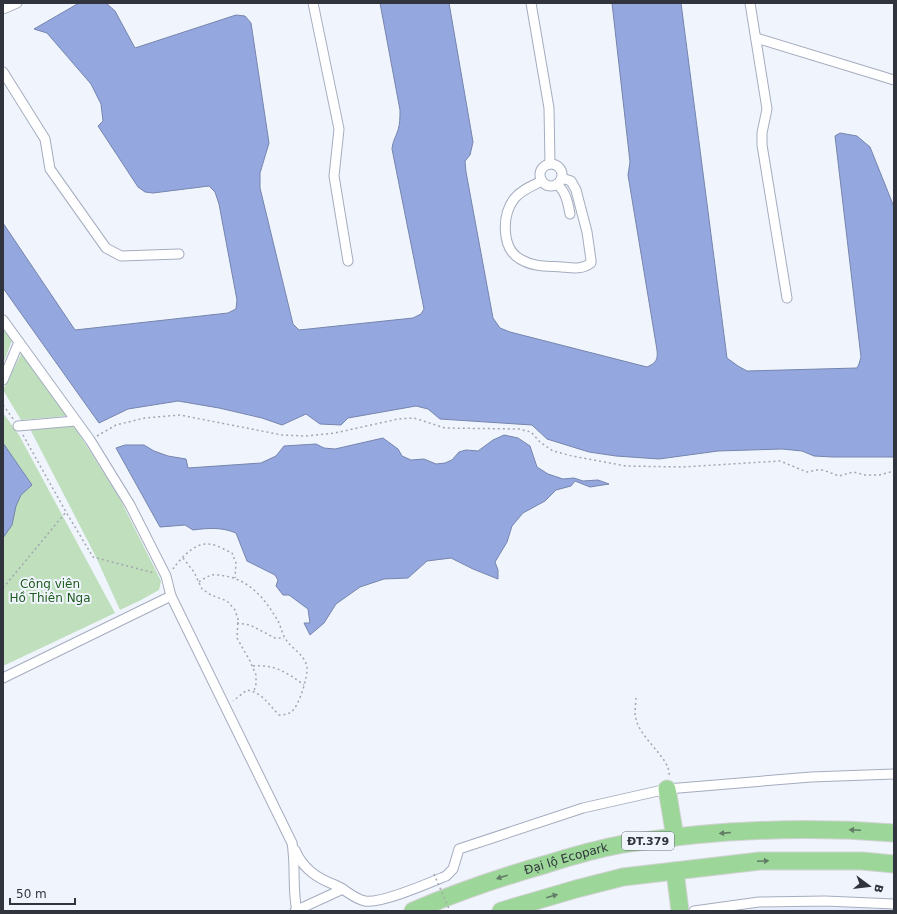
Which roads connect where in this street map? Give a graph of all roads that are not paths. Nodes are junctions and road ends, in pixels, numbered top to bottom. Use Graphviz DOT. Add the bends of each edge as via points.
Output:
graph roads {
  1 [pos="17,3"];
  2 [pos="313,3"];
  3 [pos="531,3"];
  4 [pos="750,3"];
  5 [pos="3,9"];
  6 [pos="756,38"];
  7 [pos="3,72"];
  8 [pos="894,80"];
  9 [pos="550,164"];
  10 [pos="542,181"];
  11 [pos="559,181"];
  12 [pos="570,214"];
  13 [pos="179,254"];
  14 [pos="348,262"];
  15 [pos="788,298"];
  16 [pos="3,320"];
  17 [pos="19,342"];
  18 [pos="3,380"];
  19 [pos="75,421"];
  20 [pos="18,426"];
  21 [pos="171,596"];
  22 [pos="3,678"];
  23 [pos="894,774"];
  24 [pos="668,789"];
  25 [pos="894,833"];
  26 [pos="676,837"];
  27 [pos="292,843"];
  28 [pos="894,864"];
  29 [pos="676,871"];
  30 [pos="343,889"];
  31 [pos="894,904"];
  32 [pos="297,911"];
  33 [pos="413,911"];
  34 [pos="504,911"];
  35 [pos="680,911"];
  36 [pos="694,911"];
  1 -- 5 [label="street"];
  2 -- 14 [label="street" via="339,129 334,176"];
  3 -- 9 [label="street" via="549,108"];
  4 -- 6 [label="street"];
  6 -- 8 [label="street"];
  6 -- 15 [label="street" via="768,109 762,145"];
  7 -- 13 [label="street" via="45,138 50,169 106,248 121,256"];
  9 -- 10 [label="street" via="541,171"];
  9 -- 11 [label="street" via="559,168 562,174"];
  10 -- 11 [label="street" via="550,186"];
  10 -- 11 [label="street" via="524,189 514,199 505,224 506,239 518,258 530,264 584,268 591,260 576,190 571,181"];
  11 -- 12 [label="street"];
  16 -- 17 [label="street"];
  17 -- 18 [label="street"];
  17 -- 19 [label="street"];
  19 -- 20 [label="street"];
  19 -- 21 [label="street" via="90,440 130,506 166,576"];
  21 -- 22 [label="street"];
  21 -- 27 [label="street"];
  23 -- 24 [label="street" via="811,777"];
  24 -- 26 [label="highway"];
  24 -- 30 [label="street" via="583,808 458,849 457,860 446,876 378,901 356,898"];
  25 -- 26 [label="highway, Đại lộ Ecopark / ĐT.379, one-way" via="833,829 772,830"];
  26 -- 33 [label="highway, Đại lộ Ecopark / ĐT.379, one-way" via="576,855 496,879"];
  27 -- 30 [label="street" via="307,869 319,879"];
  27 -- 32 [label="street"];
  29 -- 28 [label="highway, one-way" via="760,861 862,861"];
  34 -- 29 [label="highway, one-way" via="623,877"];
  29 -- 35 [label="highway"];
  30 -- 32 [label="street"];
  31 -- 36 [label="street" via="759,902"];
}
